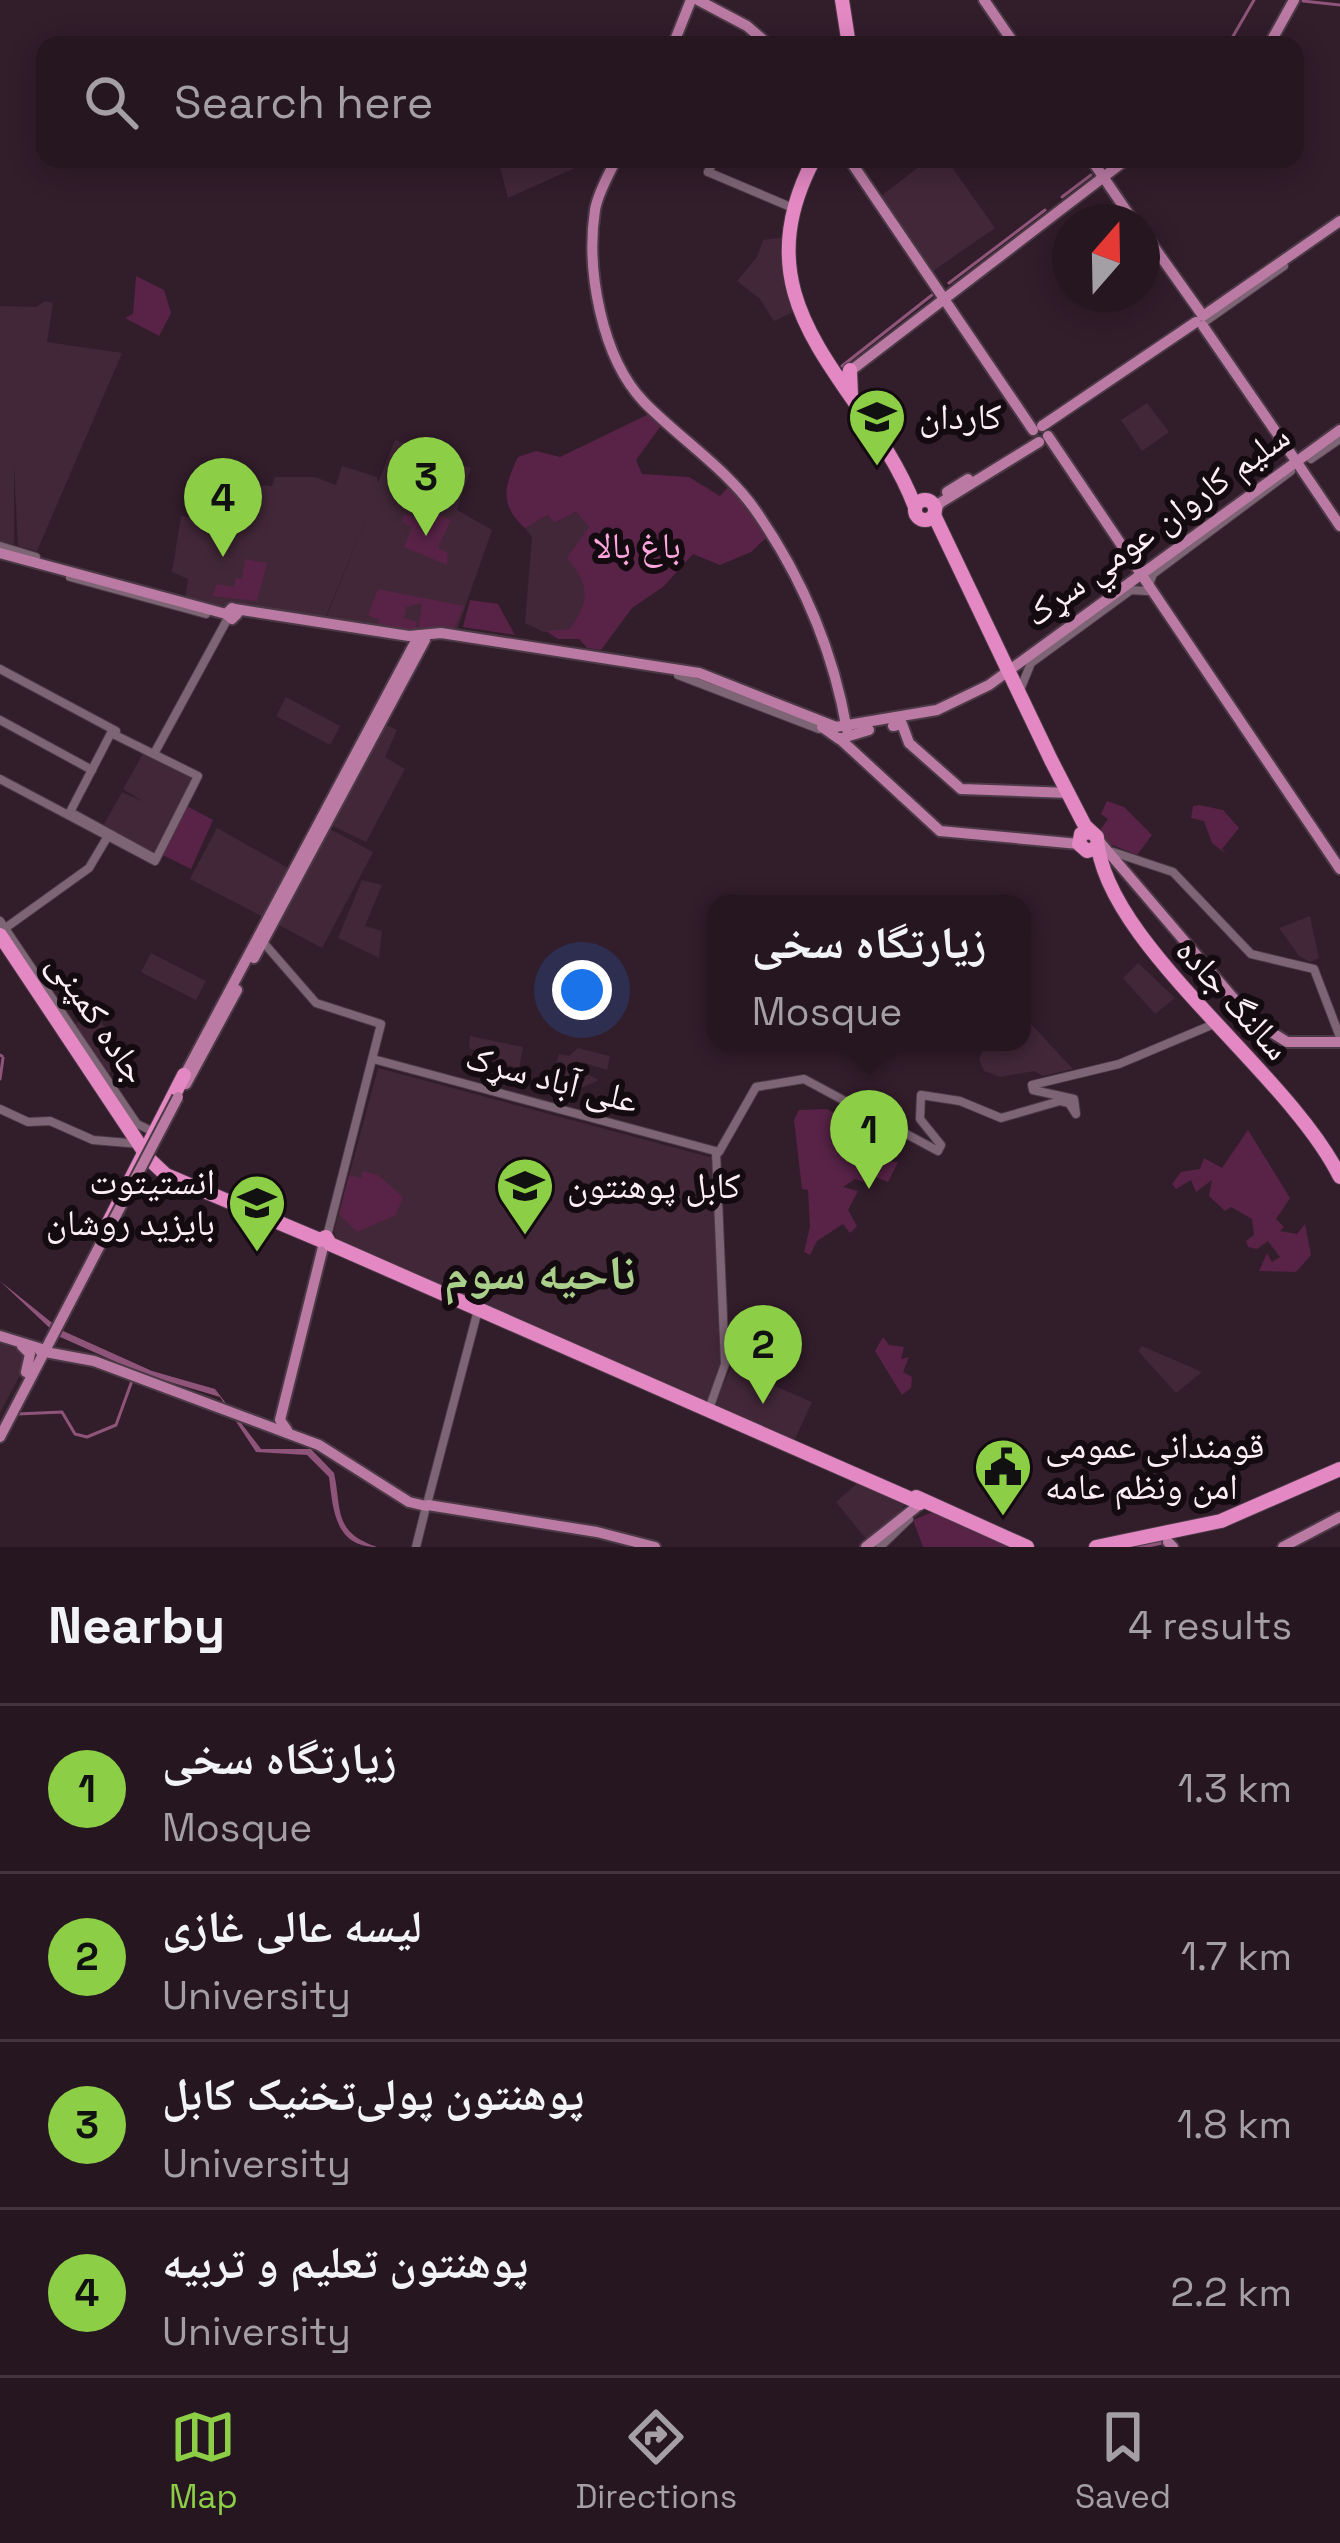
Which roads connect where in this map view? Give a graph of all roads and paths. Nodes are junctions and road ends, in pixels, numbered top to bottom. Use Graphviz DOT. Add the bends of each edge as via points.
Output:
graph roads {
  1 [pos="697,0"];
  2 [pos="843,0"];
  3 [pos="986,0"];
  4 [pos="1296,0"];
  5 [pos="678,36"];
  6 [pos="755,36"];
  7 [pos="849,36"];
  8 [pos="1010,36"];
  9 [pos="1277,36"];
  10 [pos="612,168"];
  11 [pos="710,168"];
  12 [pos="809,168"];
  13 [pos="812,168"];
  14 [pos="857,168"];
  15 [pos="1107,169"];
  16 [pos="1125,204"];
  17 [pos="793,208"];
  18 [pos="1340,223"];
  19 [pos="1160,259"];
  20 [pos="959,287"];
  21 [pos="943,293"];
  22 [pos="932,307"];
  23 [pos="956,310"];
  24 [pos="1202,322"];
  25 [pos="839,378"];
  26 [pos="1081,405"];
  27 [pos="1340,432"];
  28 [pos="1040,434"];
  29 [pos="1298,461"];
  30 [pos="1264,482"];
  31 [pos="927,509"];
  32 [pos="1229,512"];
  33 [pos="1340,526"];
  34 [pos="0,551"];
  35 [pos="36,557"];
  36 [pos="1141,579"];
  37 [pos="230,614"];
  38 [pos="422,638"];
  39 [pos="567,651"];
  40 [pos="630,663"];
  41 [pos="0,669"];
  42 [pos="1009,673"];
  43 [pos="0,722"];
  44 [pos="823,725"];
  45 [pos="114,730"];
  46 [pos="844,731"];
  47 [pos="136,743"];
  48 [pos="158,754"];
  49 [pos="90,770"];
  50 [pos="0,779"];
  51 [pos="1067,794"];
  52 [pos="66,814"];
  53 [pos="94,828"];
  54 [pos="108,836"];
  55 [pos="1094,844"];
  56 [pos="128,845"];
  57 [pos="1340,868"];
  58 [pos="1,931"];
  59 [pos="258,944"];
  60 [pos="1156,955"];
  61 [pos="1215,1024"];
  62 [pos="1340,1041"];
  63 [pos="372,1062"];
  64 [pos="189,1075"];
  65 [pos="0,1109"];
  66 [pos="714,1151"];
  67 [pos="145,1152"];
  68 [pos="1340,1181"];
  69 [pos="251,1211"];
  70 [pos="109,1224"];
  71 [pos="325,1242"];
  72 [pos="478,1309"];
  73 [pos="0,1337"];
  74 [pos="51,1339"];
  75 [pos="26,1345"];
  76 [pos="32,1371"];
  77 [pos="709,1409"];
  78 [pos="278,1421"];
  79 [pos="0,1423"];
  80 [pos="0,1438"];
  81 [pos="1340,1470"];
  82 [pos="862,1477"];
  83 [pos="427,1505"];
  84 [pos="917,1509"];
  85 [pos="1340,1517"];
  86 [pos="1166,1542"];
  87 [pos="416,1547"];
  88 [pos="652,1547"];
  89 [pos="870,1547"];
  90 [pos="1023,1547"];
  91 [pos="1096,1547"];
  92 [pos="1282,1547"];
  1 -- 5 [label="main road"];
  1 -- 6 [label="main road"];
  2 -- 7 [label="highway"];
  3 -- 8 [label="main road"];
  4 -- 9 [label="main road"];
  10 -- 46 [label="main road" via="594,234 599,300 622,369 642,400 756,511 833,654"];
  11 -- 17 [label="street"];
  12 -- 17 [label="highway"];
  13 -- 25 [label="highway" via="796,210 795,272"];
  14 -- 21 [label="main road"];
  15 -- 16 [label="main road"];
  15 -- 20 [label="main road"];
  17 -- 25 [label="highway" via="794,295"];
  18 -- 24 [label="main road"];
  19 -- 24 [label="main road"];
  20 -- 21 [label="main road"];
  20 -- 23 [label="main road"];
  21 -- 22 [label="main road"];
  21 -- 23 [label="main road"];
  22 -- 23 [label="main road"];
  22 -- 25 [label="main road"];
  23 -- 28 [label="main road"];
  24 -- 26 [label="main road"];
  24 -- 26 [label="main road"];
  24 -- 29 [label="main road"];
  25 -- 31 [label="highway, سالنگ جاده"];
  26 -- 28 [label="main road"];
  26 -- 28 [label="main road"];
  27 -- 29 [label="main road, سلیم کاروان عومي سړک"];
  28 -- 31 [label="main road"];
  28 -- 36 [label="main road"];
  29 -- 30 [label="main road, سلیم کاروان عومي سړک"];
  29 -- 32 [label="main road"];
  29 -- 33 [label="main road"];
  29 -- 36 [label="street"];
  30 -- 32 [label="main road, سلیم کاروان عومي سړک"];
  30 -- 36 [label="street"];
  31 -- 42 [label="highway, سالنگ جاده"];
  32 -- 36 [label="main road, سلیم کاروان عومي سړک"];
  34 -- 35 [label="street"];
  34 -- 37 [label="main road"];
  36 -- 42 [label="main road, سلیم کاروان عومي سړک"];
  36 -- 42 [label="street"];
  36 -- 42 [label="street" via="1011,656"];
  36 -- 57 [label="main road"];
  37 -- 38 [label="main road"];
  37 -- 48 [label="street"];
  38 -- 39 [label="main road"];
  38 -- 39 [label="main road"];
  38 -- 59 [label="main road"];
  39 -- 40 [label="main road"];
  39 -- 44 [label="street" via="700,670"];
  40 -- 44 [label="main road" via="699,673"];
  40 -- 46 [label="main road" via="710,680"];
  41 -- 45 [label="street"];
  42 -- 46 [label="main road, سلیم کاروان عومي سړک" via="936,715"];
  42 -- 51 [label="highway, سالنگ جاده"];
  43 -- 49 [label="street"];
  44 -- 46 [label="main road"];
  45 -- 47 [label="street"];
  45 -- 49 [label="street"];
  46 -- 51 [label="main road" via="902,724 909,743 966,791"];
  46 -- 55 [label="main road" via="940,831"];
  47 -- 48 [label="street"];
  47 -- 49 [label="street" via="111,733"];
  48 -- 56 [label="street" via="195,779 154,859"];
  49 -- 52 [label="street"];
  49 -- 53 [label="street" via="70,812"];
  50 -- 52 [label="street"];
  51 -- 55 [label="highway, سالنگ جاده"];
  52 -- 53 [label="street"];
  53 -- 54 [label="street"];
  53 -- 56 [label="street"];
  54 -- 56 [label="street"];
  54 -- 58 [label="street" via="89,868"];
  55 -- 60 [label="highway, سالنگ جاده" via="1113,905"];
  55 -- 62 [label="main road" via="1242,1012 1283,1041"];
  55 -- 62 [label="street" via="1173,872 1251,954 1316,971"];
  58 -- 67 [label="highway, جاده کمپنی"];
  59 -- 63 [label="street" via="316,1003 380,1022"];
  59 -- 64 [label="main road"];
  60 -- 61 [label="highway, سالنگ جاده"];
  60 -- 68 [label="highway, سالنگ جاده" via="1290,1103"];
  61 -- 66 [label="street" via="1031,1087 1074,1099 1076,1114 1060,1101 1001,1118 921,1095 920,1119 942,1148 799,1078 759,1084"];
  61 -- 68 [label="highway, سالنگ جاده"];
  63 -- 66 [label="street, علی آباد سړک"];
  63 -- 71 [label="street"];
  64 -- 67 [label="highway"];
  64 -- 70 [label="main road, bridge"];
  65 -- 67 [label="street"];
  66 -- 77 [label="street" via="725,1364"];
  67 -- 69 [label="highway, جاده کمپنی" via="167,1173"];
  67 -- 69 [label="highway" via="165,1175"];
  67 -- 70 [label="highway"];
  67 -- 70 [label="highway"];
  69 -- 71 [label="highway"];
  70 -- 74 [label="main road"];
  71 -- 72 [label="highway"];
  71 -- 78 [label="main road"];
  72 -- 77 [label="highway"];
  72 -- 83 [label="street"];
  73 -- 75 [label="main road"];
  73 -- 76 [label="main road" via="28,1350"];
  74 -- 75 [label="main road"];
  74 -- 75 [label="main road"];
  74 -- 76 [label="main road"];
  74 -- 78 [label="main road" via="233,1412"];
  76 -- 79 [label="main road"];
  76 -- 80 [label="main road"];
  77 -- 82 [label="highway"];
  78 -- 83 [label="main road" via="409,1502"];
  81 -- 86 [label="highway"];
  82 -- 84 [label="highway"];
  82 -- 84 [label="highway" via="904,1493"];
  83 -- 87 [label="street"];
  83 -- 88 [label="main road"];
  84 -- 89 [label="main road"];
  84 -- 90 [label="highway"];
  85 -- 92 [label="main road"];
  86 -- 91 [label="highway"];
}
